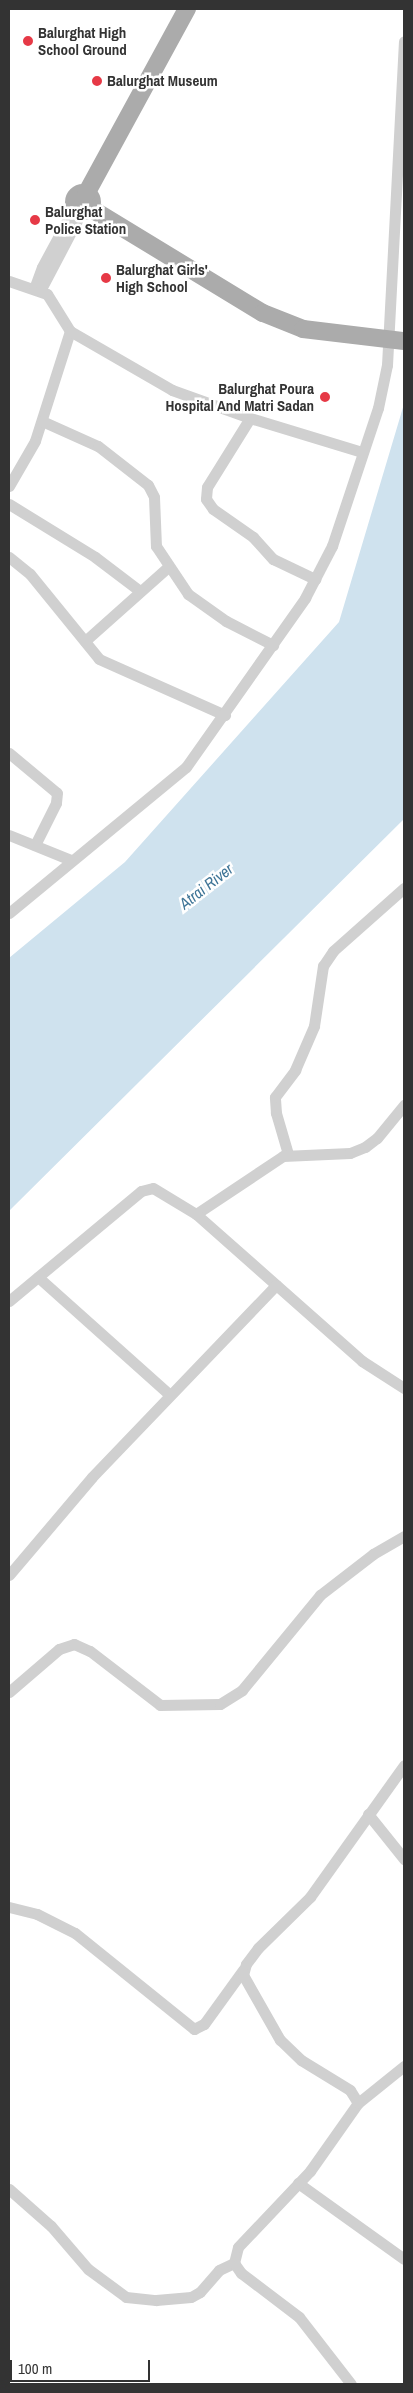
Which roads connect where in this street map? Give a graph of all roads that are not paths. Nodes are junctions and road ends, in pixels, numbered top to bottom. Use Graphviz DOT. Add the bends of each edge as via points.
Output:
graph roads {
  1 [pos="186,9"];
  2 [pos="404,41"];
  3 [pos="83,205"];
  4 [pos="9,281"];
  5 [pos="37,290"];
  6 [pos="70,331"];
  7 [pos="404,341"];
  8 [pos="250,418"];
  9 [pos="42,421"];
  10 [pos="362,452"];
  11 [pos="9,486"];
  12 [pos="9,504"];
  13 [pos="9,558"];
  14 [pos="168,567"];
  15 [pos="315,579"];
  16 [pos="140,592"];
  17 [pos="85,641"];
  18 [pos="274,645"];
  19 [pos="225,715"];
  20 [pos="9,753"];
  21 [pos="9,835"];
  22 [pos="35,845"];
  23 [pos="71,860"];
  24 [pos="404,888"];
  25 [pos="9,913"];
  26 [pos="404,1106"];
  27 [pos="288,1154"];
  28 [pos="196,1214"];
  29 [pos="38,1277"];
  30 [pos="276,1285"];
  31 [pos="9,1301"];
  32 [pos="404,1388"];
  33 [pos="169,1394"];
  34 [pos="404,1536"];
  35 [pos="9,1575"];
  36 [pos="9,1692"];
  37 [pos="404,1765"];
  38 [pos="368,1814"];
  39 [pos="404,1859"];
  40 [pos="9,1907"];
  41 [pos="243,1970"];
  42 [pos="404,2066"];
  43 [pos="358,2103"];
  44 [pos="298,2183"];
  45 [pos="9,2189"];
  46 [pos="404,2259"];
  47 [pos="234,2263"];
  48 [pos="351,2384"];
  1 -- 3 [label="main road"];
  2 -- 10 [label="street" via="387,365 378,408"];
  3 -- 5 [label="street"];
  3 -- 7 [label="main road" via="263,313 303,329"];
  4 -- 5 [label="street" via="25,289"];
  5 -- 6 [label="street" via="47,294"];
  6 -- 8 [label="street" via="172,390"];
  6 -- 9 [label="street"];
  8 -- 10 [label="street"];
  8 -- 15 [label="street" via="207,487 206,499 213,509 253,537 274,559"];
  9 -- 11 [label="street" via="29,455"];
  9 -- 14 [label="street" via="98,446 148,485 154,497 156,546"];
  10 -- 15 [label="street" via="332,546"];
  12 -- 16 [label="street" via="95,557"];
  13 -- 17 [label="street" via="30,574"];
  14 -- 16 [label="street"];
  14 -- 18 [label="street" via="200,605"];
  15 -- 18 [label="street"];
  16 -- 17 [label="street"];
  17 -- 19 [label="street" via="108,666"];
  18 -- 19 [label="street"];
  19 -- 23 [label="street" via="172,781"];
  20 -- 22 [label="street" via="56,793 56,803"];
  21 -- 22 [label="street"];
  22 -- 23 [label="street"];
  23 -- 25 [label="street"];
  24 -- 27 [label="street" via="333,951 323,966 314,1026 294,1070 275,1096 276,1113"];
  26 -- 27 [label="street" via="377,1138 350,1153"];
  27 -- 28 [label="street"];
  28 -- 29 [label="street" via="159,1190 148,1188 98,1225"];
  28 -- 30 [label="street"];
  29 -- 31 [label="street"];
  29 -- 33 [label="street"];
  30 -- 32 [label="street" via="362,1361"];
  30 -- 33 [label="street"];
  33 -- 35 [label="street"];
  34 -- 36 [label="street" via="366,1559 320,1595 242,1690 220,1704 160,1705 90,1650 74,1644 59,1649"];
  37 -- 38 [label="street"];
  38 -- 39 [label="street"];
  38 -- 41 [label="street" via="310,1897 258,1948"];
  40 -- 41 [label="street" via="45,1917 75,1933 194,2028 204,2024"];
  41 -- 43 [label="street" via="244,1980 280,2040 301,2060 350,2090"];
  42 -- 43 [label="street"];
  43 -- 44 [label="street"];
  44 -- 46 [label="street"];
  44 -- 47 [label="street" via="238,2247"];
  45 -- 47 [label="street" via="51,2226 94,2275 126,2297 156,2300 191,2296 200,2292 219,2270"];
  47 -- 48 [label="street" via="241,2273 299,2317"];
}
